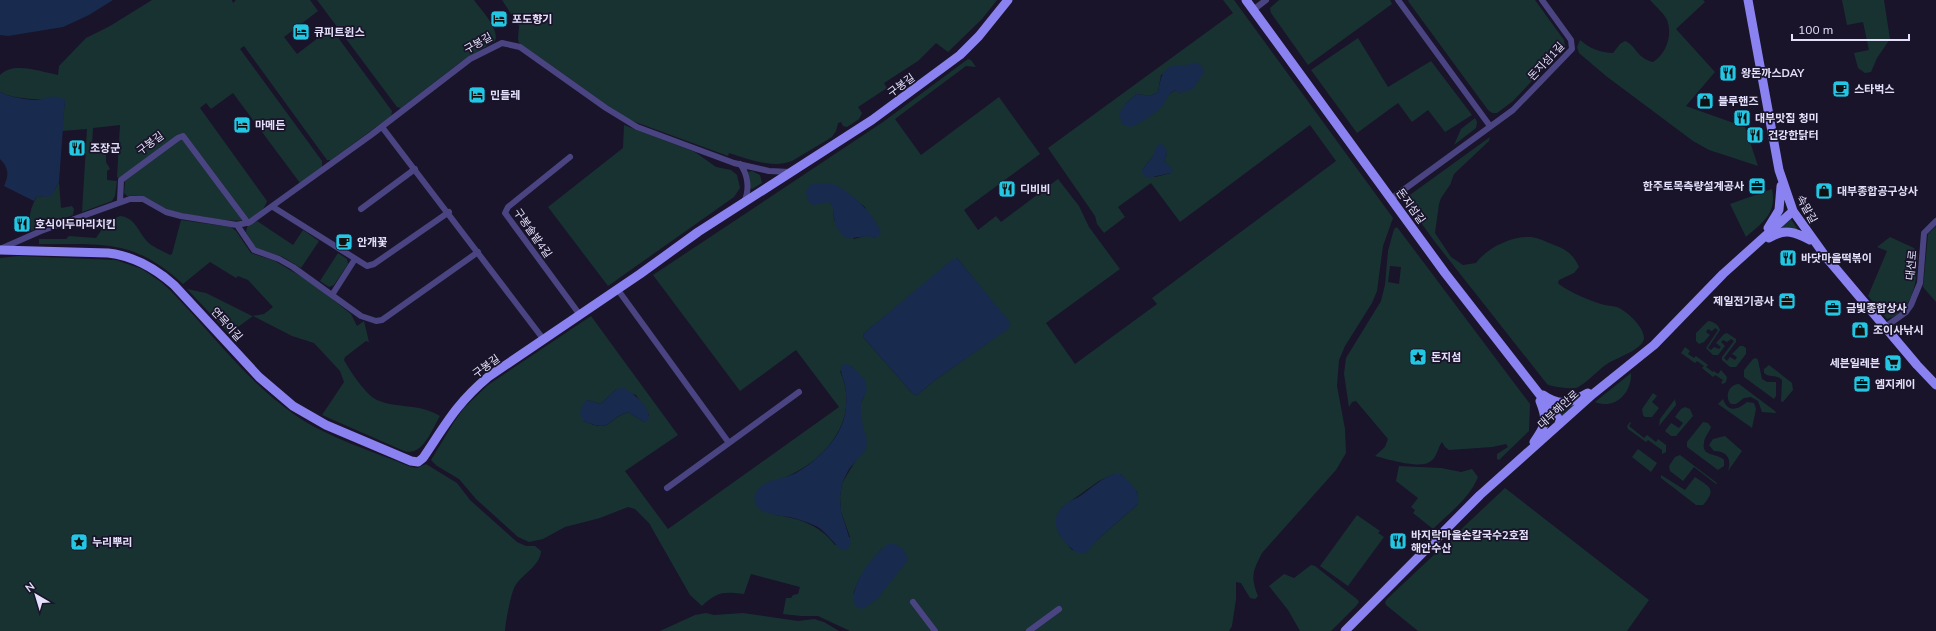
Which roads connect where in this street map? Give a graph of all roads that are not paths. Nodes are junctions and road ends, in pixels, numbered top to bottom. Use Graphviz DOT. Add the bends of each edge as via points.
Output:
graph roads {
  1 [pos="1008,0"];
  2 [pos="1246,0"];
  3 [pos="1266,0"];
  4 [pos="1398,0"];
  5 [pos="1542,0"];
  6 [pos="1748,0"];
  7 [pos="1253,10"];
  8 [pos="1490,126"];
  9 [pos="382,127"];
  10 [pos="570,157"];
  11 [pos="740,164"];
  12 [pos="414,169"];
  13 [pos="794,172"];
  14 [pos="1782,180"];
  15 [pos="1391,199"];
  16 [pos="120,202"];
  17 [pos="743,203"];
  18 [pos="273,207"];
  19 [pos="361,209"];
  20 [pos="1793,211"];
  21 [pos="449,212"];
  22 [pos="1936,221"];
  23 [pos="248,223"];
  24 [pos="237,225"];
  25 [pos="1814,242"];
  26 [pos="0,250"];
  27 [pos="478,252"];
  28 [pos="355,259"];
  29 [pos="1734,264"];
  30 [pos="1723,274"];
  31 [pos="618,290"];
  32 [pos="332,295"];
  33 [pos="580,315"];
  34 [pos="1885,327"];
  35 [pos="544,340"];
  36 [pos="1635,361"];
  37 [pos="1936,385"];
  38 [pos="1537,390"];
  39 [pos="799,392"];
  40 [pos="1561,422"];
  41 [pos="729,443"];
  42 [pos="1523,457"];
  43 [pos="421,460"];
  44 [pos="667,488"];
  45 [pos="913,602"];
  46 [pos="1059,609"];
  47 [pos="933,630"];
  48 [pos="1028,631"];
  49 [pos="1345,631"];
  1 -- 13 [label="street, 구봉길" via="979,36 947,65 872,120"];
  2 -- 7 [label="street, 돈지섬길"];
  3 -- 7 [label="street"];
  4 -- 8 [label="street"];
  5 -- 8 [label="street, 돈지섬1길" via="1572,40 1573,47 1523,101"];
  6 -- 14 [label="street, 속말길"];
  7 -- 15 [label="street, 돈지섬길"];
  8 -- 15 [label="street, 돈지섬1길"];
  9 -- 11 [label="street, 구봉길" via="470,59 496,45 508,43 520,48 620,118 637,127"];
  9 -- 12 [label="street"];
  9 -- 18 [label="street, 구봉길"];
  10 -- 33 [label="street, 구봉솔밭4길" via="508,207 505,213"];
  11 -- 13 [label="street, 구봉길" via="776,172"];
  11 -- 17 [label="street" via="747,184 747,194"];
  12 -- 19 [label="street"];
  12 -- 21 [label="street"];
  13 -- 17 [label="street, 구봉길"];
  14 -- 20 [label="street, 속말길"];
  14 -- 30 [label="street" via="1781,203 1776,218 1768,229 1726,266"];
  15 -- 38 [label="street, 돈지섬길" via="1445,273"];
  16 -- 23 [label="street, 구봉길" via="121,180 183,136"];
  16 -- 24 [label="street, 구봉길" via="143,199 172,214"];
  16 -- 26 [label="street, 구봉길" via="35,233"];
  17 -- 31 [label="street, 구봉길"];
  18 -- 23 [label="street, 구봉길"];
  18 -- 28 [label="street"];
  20 -- 25 [label="street, 속말길"];
  20 -- 29 [label="street, 대부해안로"];
  21 -- 27 [label="street"];
  21 -- 28 [label="street" via="371,266"];
  22 -- 34 [label="street, 대선로" via="1924,233 1920,284 1911,305 1906,312"];
  23 -- 24 [label="street, 구봉길"];
  24 -- 32 [label="street" via="254,250 289,264"];
  25 -- 29 [label="street" via="1791,231 1780,232 1745,259"];
  25 -- 34 [label="street, 속말길"];
  26 -- 43 [label="street, 연목이길" via="108,253 141,262 174,285 259,377 293,406 326,425 411,461"];
  27 -- 32 [label="street" via="379,321 356,312"];
  27 -- 35 [label="street"];
  28 -- 32 [label="street"];
  29 -- 30 [label="street, 대부해안로"];
  30 -- 36 [label="street, 대부해안로"];
  31 -- 33 [label="street, 구봉길"];
  31 -- 41 [label="street"];
  33 -- 35 [label="street, 구봉길"];
  34 -- 37 [label="street, 속말길"];
  35 -- 43 [label="street, 구봉길" via="473,390 451,414"];
  36 -- 38 [label="street" via="1617,370 1572,402 1557,403"];
  36 -- 40 [label="street, 대부해안로"];
  38 -- 40 [label="street, 돈지섬길"];
  38 -- 42 [label="street" via="1545,411 1546,422"];
  39 -- 41 [label="street"];
  40 -- 42 [label="street, 대부해안로"];
  41 -- 44 [label="street"];
  42 -- 49 [label="street, 대부해안로" via="1480,495"];
  45 -- 47 [label="street"];
  46 -- 48 [label="street"];
}
